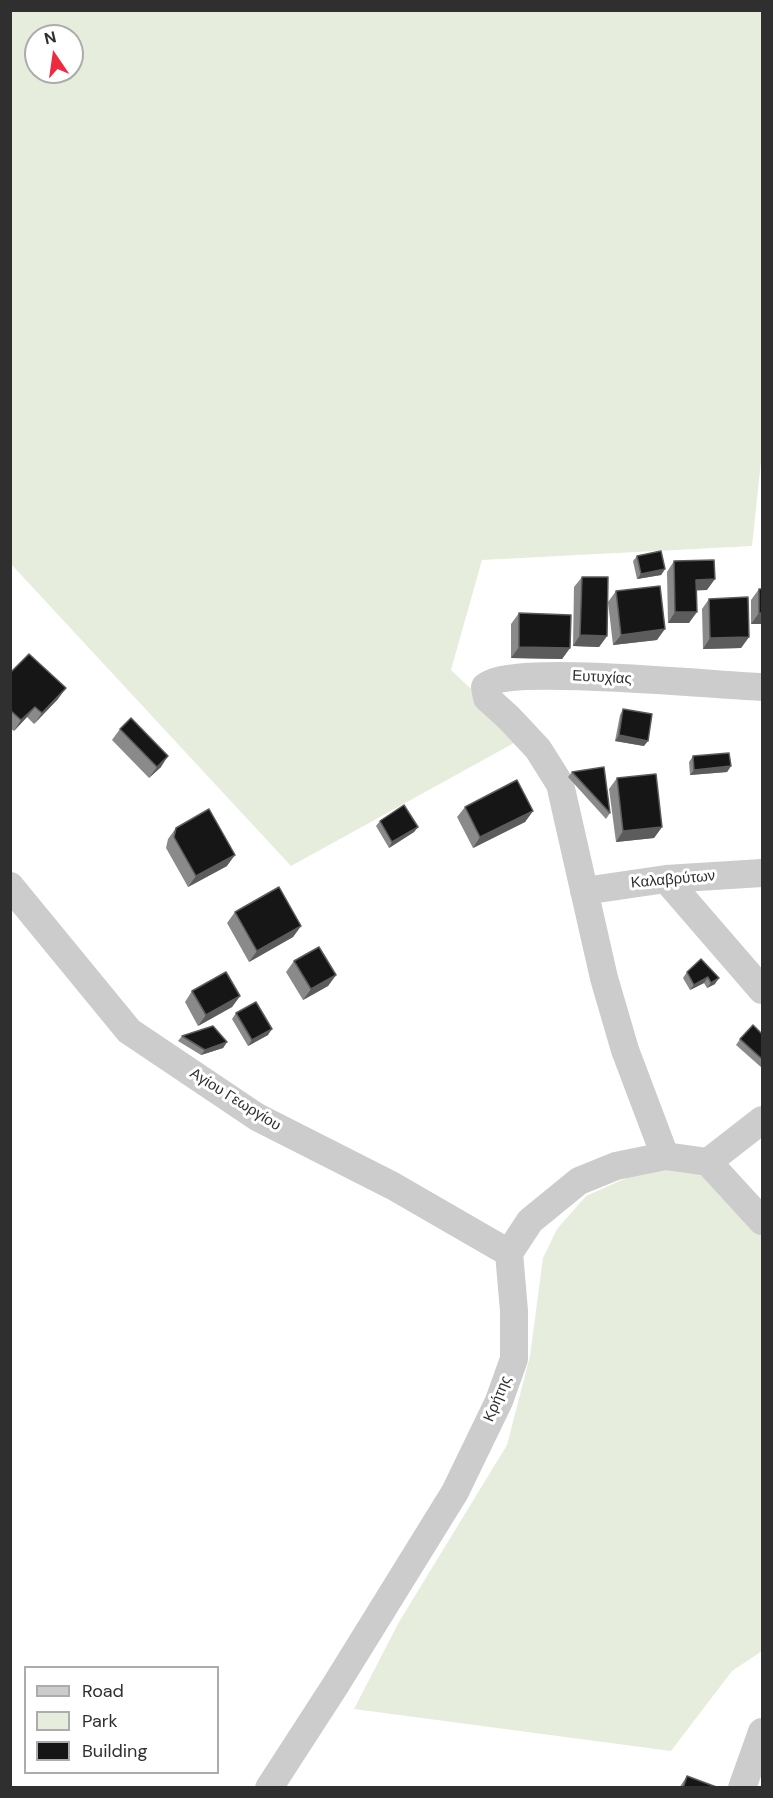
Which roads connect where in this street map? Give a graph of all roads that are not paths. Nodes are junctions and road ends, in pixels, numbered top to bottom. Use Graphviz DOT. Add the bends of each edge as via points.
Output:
graph roads {
  1 [pos="762,687"];
  2 [pos="762,873"];
  3 [pos="666,879"];
  4 [pos="10,886"];
  5 [pos="584,891"];
  6 [pos="762,990"];
  7 [pos="762,1120"];
  8 [pos="664,1156"];
  9 [pos="708,1162"];
  10 [pos="762,1221"];
  11 [pos="509,1253"];
  12 [pos="762,1732"];
  13 [pos="268,1788"];
  14 [pos="742,1788"];
  1 -- 5 [label="street, Ευτυχίας" via="558,675 488,683 488,698 538,749 560,784"];
  2 -- 3 [label="street, Καλαβρύτων"];
  3 -- 5 [label="street, Καλαβρύτων"];
  3 -- 6 [label="street"];
  4 -- 11 [label="street, Αγίου Γεωργίου" via="129,1031 257,1117 393,1186"];
  5 -- 8 [label="street" via="625,1050"];
  7 -- 9 [label="street"];
  8 -- 9 [label="street"];
  8 -- 11 [label="street" via="616,1166 579,1181 530,1221"];
  9 -- 10 [label="street"];
  11 -- 13 [label="street, Κρήτης" via="514,1359 499,1401 455,1492"];
  12 -- 14 [label="street"];
}
